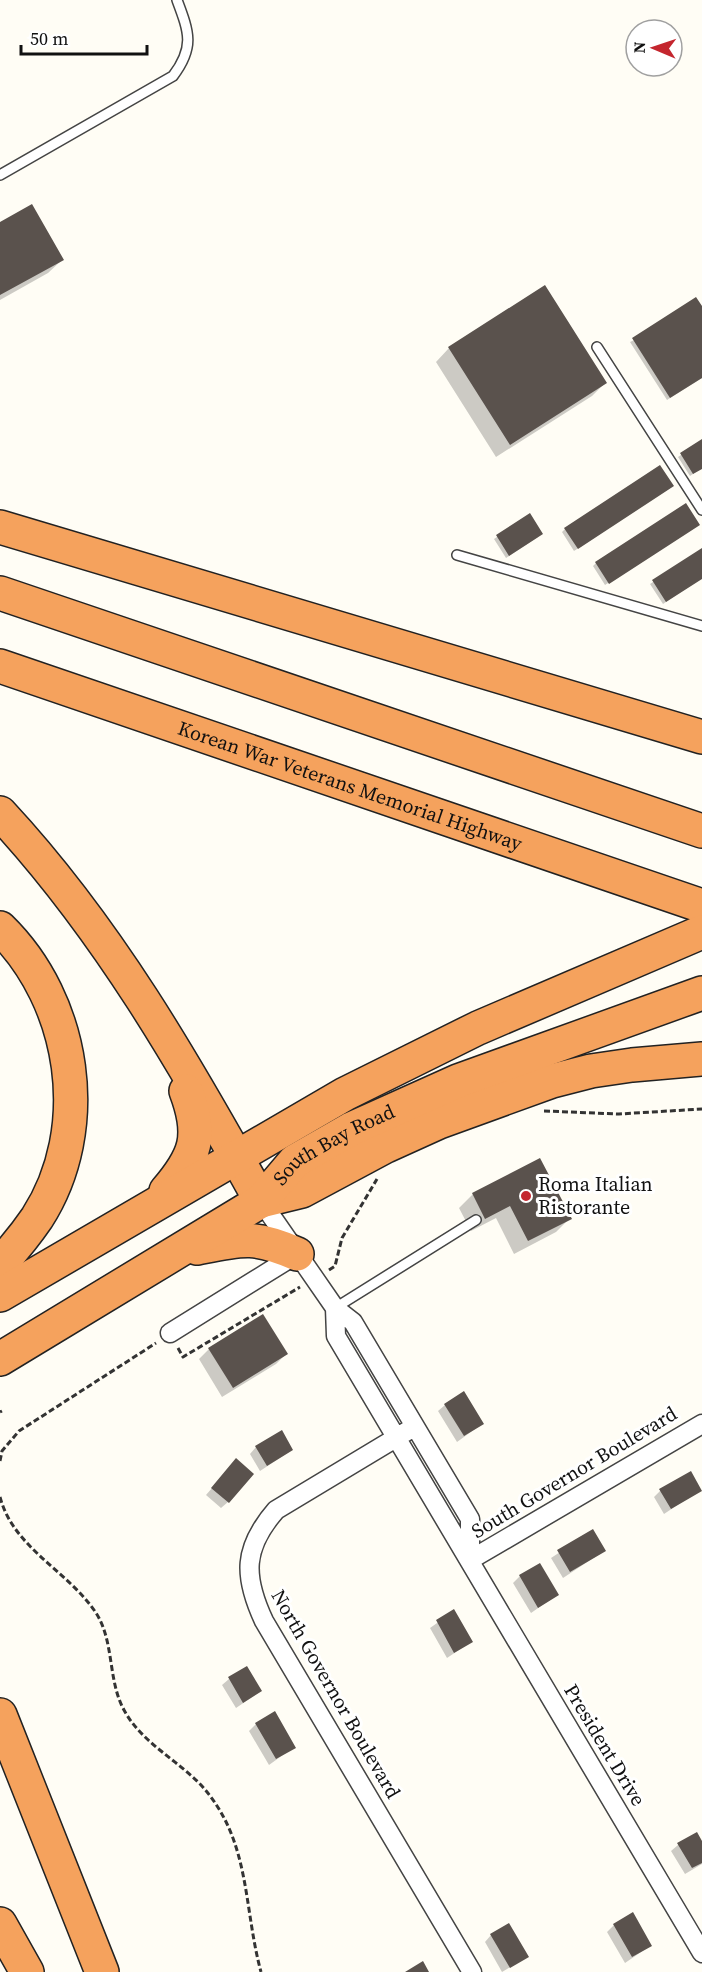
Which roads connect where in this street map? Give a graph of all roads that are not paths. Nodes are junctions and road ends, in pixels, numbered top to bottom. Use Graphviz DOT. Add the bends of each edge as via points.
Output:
graph roads {
  1 [pos="177,0"];
  2 [pos="0,175"];
  3 [pos="597,347"];
  4 [pos="702,510"];
  5 [pos="0,526"];
  6 [pos="457,555"];
  7 [pos="0,593"];
  8 [pos="702,626"];
  9 [pos="0,666"];
  10 [pos="702,737"];
  11 [pos="0,813"];
  12 [pos="702,831"];
  13 [pos="702,906"];
  14 [pos="0,928"];
  15 [pos="702,932"];
  16 [pos="702,993"];
  17 [pos="170,1044"];
  18 [pos="702,1059"];
  19 [pos="236,1155"];
  20 [pos="261,1201"];
  21 [pos="157,1202"];
  22 [pos="476,1220"];
  23 [pos="177,1252"];
  24 [pos="297,1254"];
  25 [pos="0,1264"];
  26 [pos="0,1295"];
  27 [pos="335,1308"];
  28 [pos="170,1333"];
  29 [pos="0,1359"];
  30 [pos="702,1424"];
  31 [pos="414,1427"];
  32 [pos="397,1437"];
  33 [pos="470,1560"];
  34 [pos="0,1714"];
  35 [pos="0,1924"];
  36 [pos="702,1953"];
  37 [pos="27,1972"];
  38 [pos="102,1972"];
  39 [pos="472,1972"];
  1 -- 2 [label="lane" via="189,35 186,59 173,76"];
  3 -- 4 [label="lane"];
  5 -- 10 [label="highway"];
  6 -- 8 [label="lane"];
  7 -- 12 [label="highway"];
  9 -- 13 [label="highway, Korean War Veterans Memorial Highway"];
  11 -- 17 [label="highway" via="78,903 120,961"];
  14 -- 25 [label="highway" via="20,949 52,1002 63,1036 70,1102 68,1134 51,1191 38,1216"];
  15 -- 19 [label="highway, South Bay Road" via="450,1041"];
  16 -- 20 [label="highway, South Bay Road" via="409,1101 296,1161"];
  17 -- 19 [label="highway"];
  17 -- 21 [label="highway" via="194,1113 196,1139 188,1163"];
  18 -- 20 [label="highway" via="591,1071 552,1082 439,1122 302,1191"];
  19 -- 20 [label="highway"];
  19 -- 21 [label="highway, South Bay Road"];
  20 -- 23 [label="highway, South Bay Road"];
  20 -- 24 [label="street"];
  21 -- 26 [label="highway, South Bay Road"];
  22 -- 27 [label="lane"];
  23 -- 24 [label="highway" via="252,1238"];
  23 -- 29 [label="highway, South Bay Road"];
  24 -- 27 [label="street"];
  24 -- 28 [label="street"];
  27 -- 31 [label="street" via="353,1322"];
  27 -- 32 [label="street, President Drive" via="336,1336"];
  30 -- 33 [label="street, South Governor Boulevard"];
  31 -- 32 [label="street, North Governor Boulevard"];
  31 -- 33 [label="street" via="470,1519"];
  32 -- 33 [label="street, President Drive"];
  32 -- 39 [label="street, North Governor Boulevard" via="276,1510 260,1528 252,1547 250,1581 264,1620"];
  33 -- 36 [label="street, President Drive"];
  34 -- 38 [label="highway"];
  35 -- 37 [label="highway"];
}
